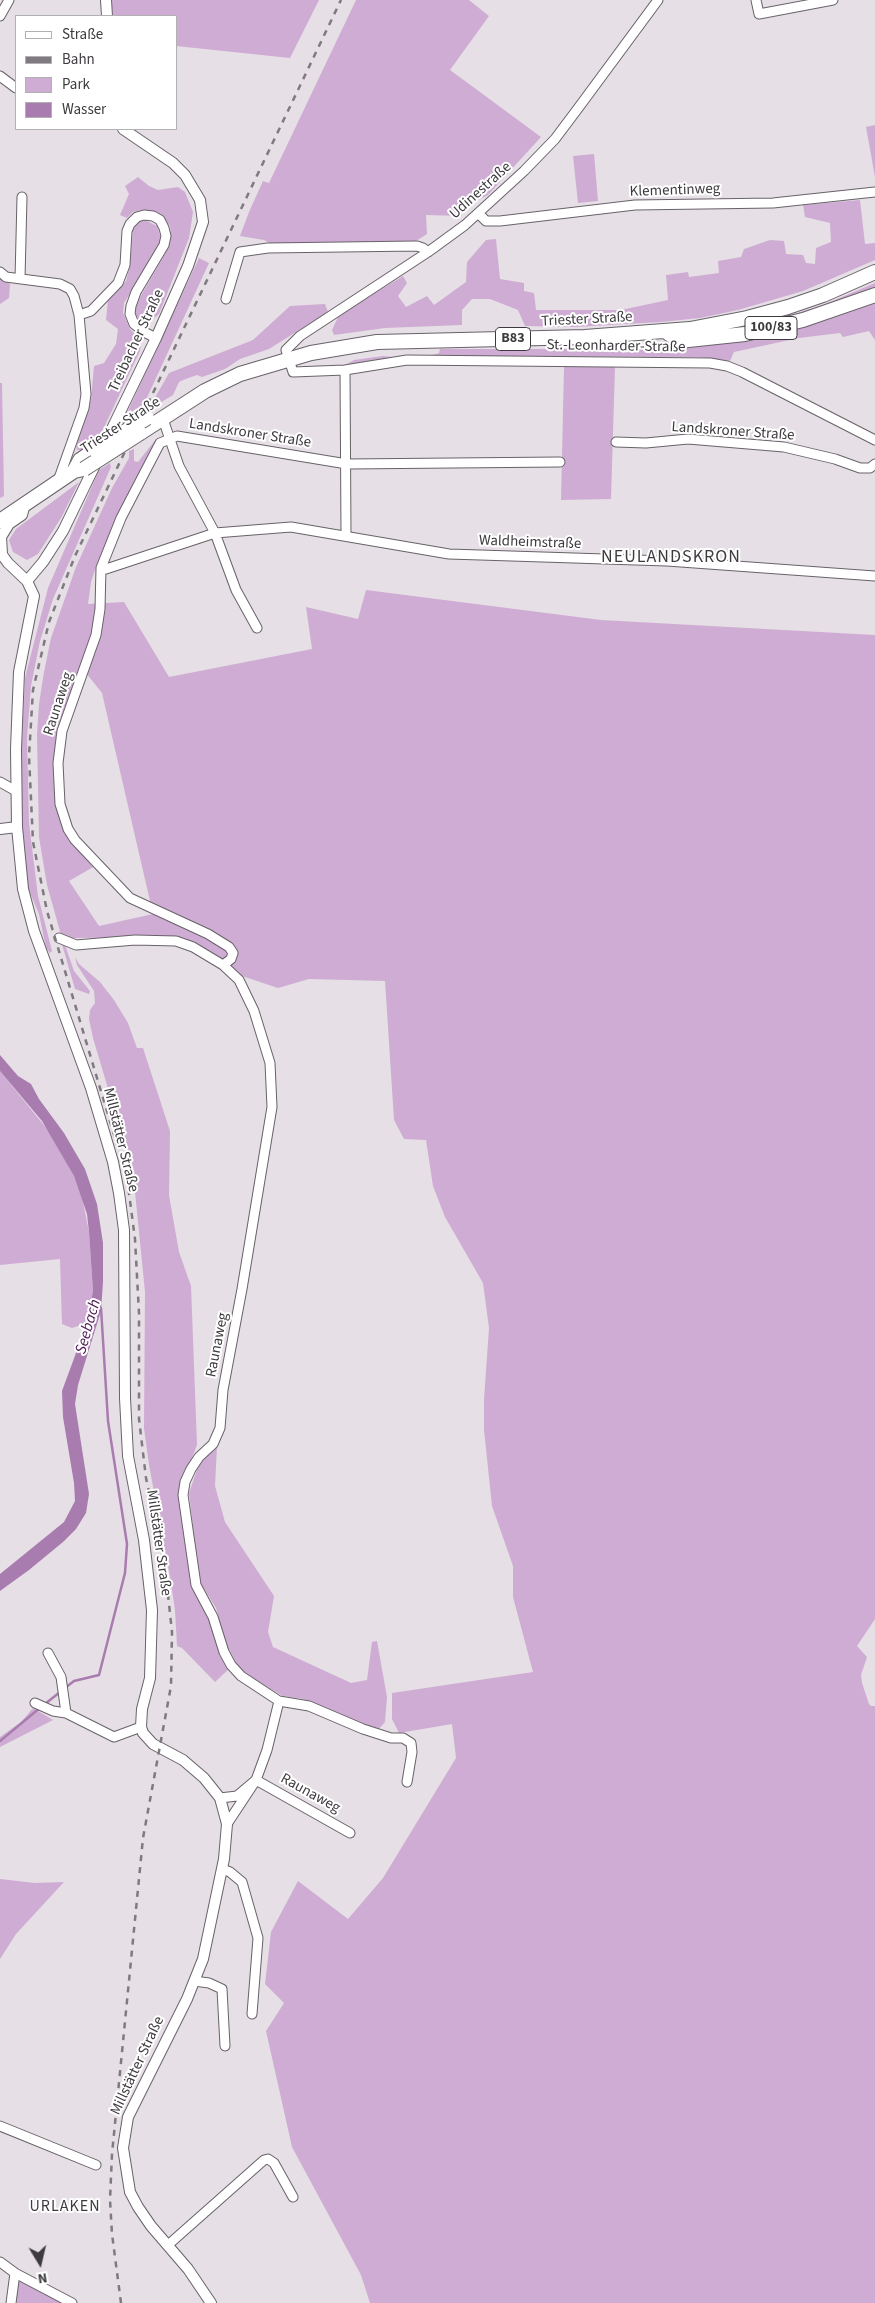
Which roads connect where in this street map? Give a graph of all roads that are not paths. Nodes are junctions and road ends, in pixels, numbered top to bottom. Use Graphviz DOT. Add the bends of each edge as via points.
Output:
graph roads {
  1 [pos="9,0"];
  2 [pos="106,0"];
  3 [pos="658,0"];
  4 [pos="756,0"];
  5 [pos="833,0"];
  6 [pos="107,15"];
  7 [pos="0,16"];
  8 [pos="0,76"];
  9 [pos="15,87"];
  10 [pos="125,130"];
  11 [pos="875,192"];
  12 [pos="22,197"];
  13 [pos="479,214"];
  14 [pos="428,252"];
  15 [pos="0,272"];
  16 [pos="875,272"];
  17 [pos="20,279"];
  18 [pos="875,295"];
  19 [pos="226,299"];
  20 [pos="79,316"];
  21 [pos="665,331"];
  22 [pos="156,338"];
  23 [pos="289,359"];
  24 [pos="345,370"];
  25 [pos="183,404"];
  26 [pos="163,419"];
  27 [pos="169,439"];
  28 [pos="875,440"];
  29 [pos="616,442"];
  30 [pos="560,462"];
  31 [pos="347,464"];
  32 [pos="875,464"];
  33 [pos="79,470"];
  34 [pos="58,481"];
  35 [pos="25,504"];
  36 [pos="0,521"];
  37 [pos="215,533"];
  38 [pos="346,535"];
  39 [pos="1,553"];
  40 [pos="101,568"];
  41 [pos="875,576"];
  42 [pos="27,580"];
  43 [pos="257,628"];
  44 [pos="0,782"];
  45 [pos="16,790"];
  46 [pos="17,827"];
  47 [pos="0,829"];
  48 [pos="59,938"];
  49 [pos="223,965"];
  50 [pos="48,1653"];
  51 [pos="280,1701"];
  52 [pos="35,1702"];
  53 [pos="66,1713"];
  54 [pos="141,1727"];
  55 [pos="256,1780"];
  56 [pos="407,1782"];
  57 [pos="220,1798"];
  58 [pos="228,1824"];
  59 [pos="350,1832"];
  60 [pos="222,1869"];
  61 [pos="194,1981"];
  62 [pos="252,2014"];
  63 [pos="225,2046"];
  64 [pos="0,2126"];
  65 [pos="96,2165"];
  66 [pos="293,2197"];
  67 [pos="168,2245"];
  68 [pos="0,2262"];
  69 [pos="15,2272"];
  70 [pos="11,2303"];
  71 [pos="72,2303"];
  72 [pos="211,2303"];
  1 -- 7 [label="street"];
  2 -- 6 [label="street"];
  3 -- 13 [label="street, Udinestraße" via="554,139"];
  4 -- 5 [label="street" via="759,14"];
  8 -- 9 [label="street"];
  10 -- 22 [label="street, Treibacher Straße" via="173,162 200,200 202,211 199,236"];
  11 -- 13 [label="street, Klementinweg" via="773,204 635,205 500,221 486,221"];
  12 -- 17 [label="street"];
  13 -- 14 [label="street, Udinestraße"];
  14 -- 19 [label="street" via="417,246 268,248 240,252"];
  14 -- 23 [label="street, Udinestraße" via="300,336 286,350"];
  15 -- 17 [label="street" via="6,277"];
  16 -- 21 [label="main road, Triester Straße / B83" via="788,307 748,318"];
  17 -- 20 [label="street" via="60,284 70,289"];
  18 -- 21 [label="main road, 100/83" via="802,320 745,334 679,341"];
  20 -- 22 [label="street" via="90,311 118,283 125,265 130,224 137,217 153,216 164,228 164,245 136,292 130,314 134,324"];
  20 -- 34 [label="street" via="86,394"];
  21 -- 23 [label="main road, Triester Straße / B83" via="585,337 377,342"];
  22 -- 42 [label="street, Treibacher Straße" via="63,532"];
  23 -- 24 [label="street, St.-Leonharder-Straße" via="293,372"];
  23 -- 25 [label="main road, Triester Straße / B83" via="240,374"];
  24 -- 28 [label="street, St.-Leonharder-Straße" via="407,360 710,363 742,372"];
  24 -- 31 [label="street"];
  25 -- 26 [label="main road, Triester Straße / B83"];
  25 -- 33 [label="main road, Triester Straße / B83, bridge" via="155,412 80,460"];
  26 -- 27 [label="street, Landskroner Straße"];
  26 -- 33 [label="main road, Triester Straße / B83, bridge"];
  27 -- 31 [label="street, Landskroner Straße" via="178,436"];
  27 -- 37 [label="street" via="188,486"];
  27 -- 40 [label="street, Raunaweg" via="160,443 121,518"];
  29 -- 32 [label="street, Landskroner Straße" via="688,439 784,447 860,468 870,468"];
  30 -- 31 [label="street, Landskroner Straße"];
  31 -- 38 [label="street"];
  33 -- 34 [label="main road, Triester Straße / B83"];
  34 -- 35 [label="main road, Triester Straße / B83"];
  35 -- 36 [label="main road, Triester Straße / B83"];
  35 -- 39 [label="street" via="22,515 8,524 1,537"];
  37 -- 38 [label="street, Waldheimstraße" via="291,527"];
  37 -- 40 [label="street, Waldheimstraße"];
  37 -- 43 [label="street" via="236,590"];
  38 -- 41 [label="street, Waldheimstraße" via="450,554 667,561"];
  39 -- 42 [label="street"];
  40 -- 49 [label="street, Raunaweg" via="96,635 62,732 58,762 60,804 75,840 130,898 229,947 233,953"];
  42 -- 45 [label="street, Millstätter Straße" via="34,596 19,672"];
  44 -- 45 [label="street"];
  45 -- 46 [label="street, Millstätter Straße"];
  46 -- 47 [label="street"];
  46 -- 54 [label="street, Millstätter Straße" via="28,910 91,1088 111,1153 119,1193 124,1230 128,1447 152,1610 150,1678"];
  48 -- 49 [label="street, Raunaweg" via="76,945 135,940 176,941"];
  49 -- 51 [label="street, Raunaweg" via="239,980 254,1011 270,1063 272,1107 223,1390 220,1428 213,1444 191,1468 183,1499 196,1586 213,1617 224,1652 241,1676"];
  50 -- 53 [label="street" via="61,1677"];
  51 -- 55 [label="street, Raunaweg"];
  51 -- 56 [label="street, Raunaweg" via="309,1706 363,1729 391,1738 403,1738 411,1743"];
  52 -- 53 [label="street"];
  53 -- 54 [label="street" via="114,1737"];
  54 -- 57 [label="street, Millstätter Straße" via="153,1744 196,1770"];
  55 -- 57 [label="street, Raunaweg" via="238,1796"];
  55 -- 58 [label="street, Raunaweg"];
  55 -- 59 [label="street, Raunaweg"];
  57 -- 58 [label="street, Millstätter Straße"];
  58 -- 60 [label="street, Millstätter Straße"];
  60 -- 61 [label="street, Millstätter Straße" via="209,1938"];
  60 -- 62 [label="street" via="242,1882 258,1938"];
  61 -- 63 [label="street" via="222,1989"];
  61 -- 67 [label="street, Millstätter Straße" via="136,2098 124,2133 123,2148 130,2192 151,2226"];
  64 -- 65 [label="street"];
  66 -- 67 [label="street" via="274,2162 264,2160"];
  67 -- 72 [label="street, Millstätter Straße"];
  68 -- 69 [label="street"];
  69 -- 70 [label="street"];
  69 -- 71 [label="street"];
}
